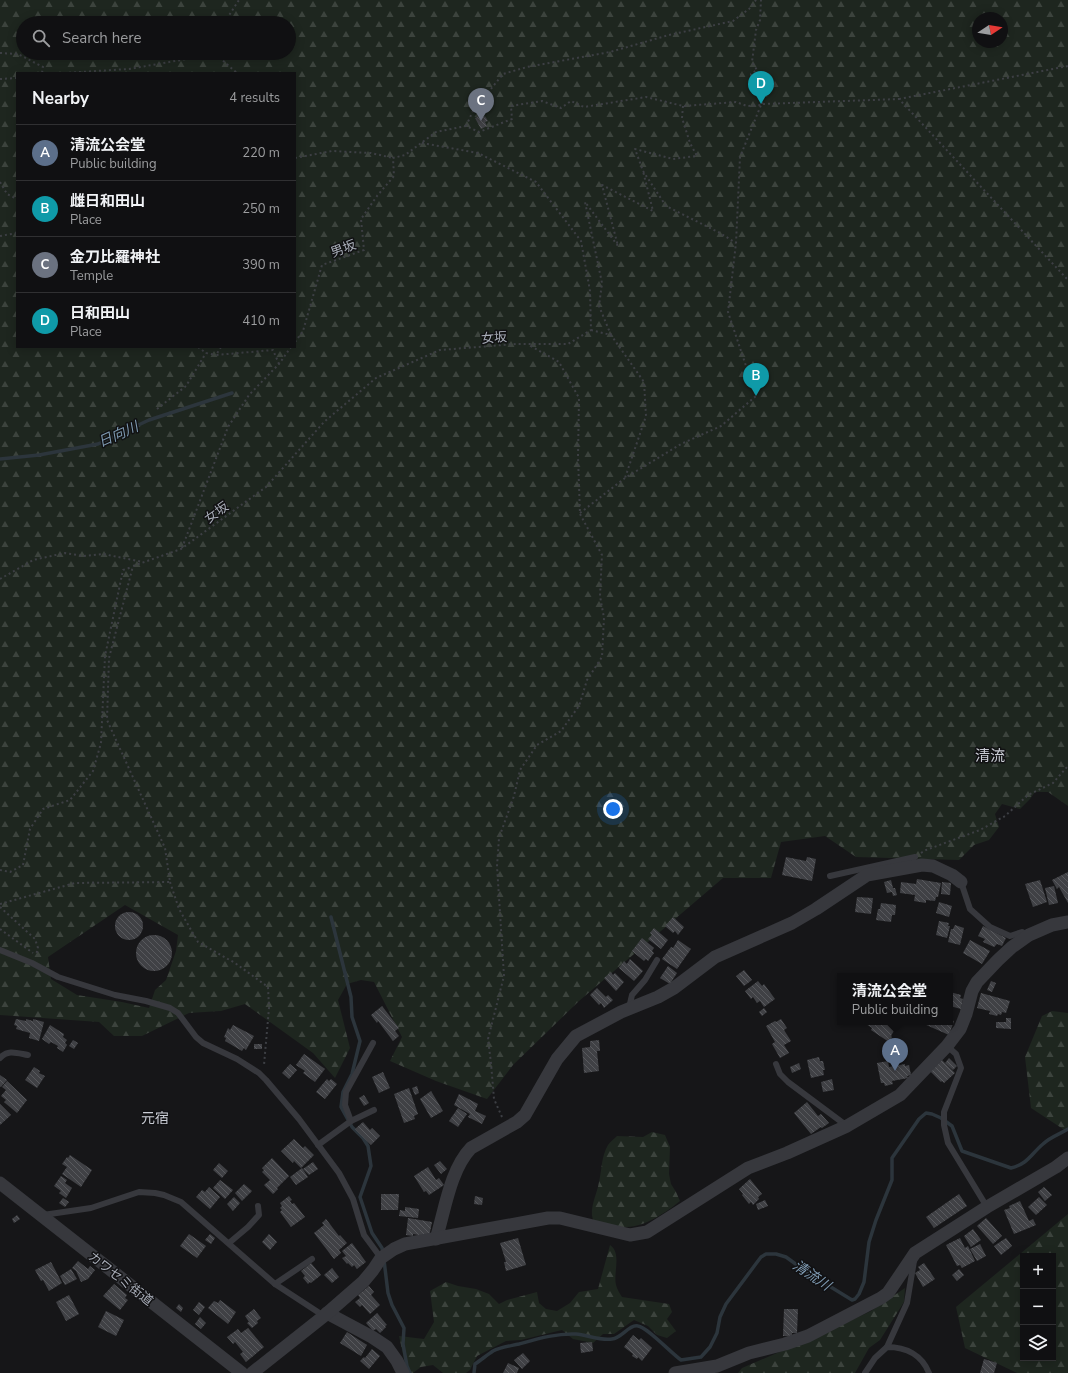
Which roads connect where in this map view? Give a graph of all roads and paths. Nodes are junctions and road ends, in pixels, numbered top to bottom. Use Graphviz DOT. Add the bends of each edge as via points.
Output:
graph roads {
  1 [pos="239,0"];
  2 [pos="756,0"];
  3 [pos="761,0"];
  4 [pos="229,16"];
  5 [pos="0,53"];
  6 [pos="16,54"];
  7 [pos="30,60"];
  8 [pos="181,60"];
  9 [pos="222,60"];
  10 [pos="1068,66"];
  11 [pos="42,72"];
  12 [pos="80,72"];
  13 [pos="236,72"];
  14 [pos="16,78"];
  15 [pos="0,79"];
  16 [pos="898,99"];
  17 [pos="762,105"];
  18 [pos="683,106"];
  19 [pos="466,126"];
  20 [pos="422,143"];
  21 [pos="296,158"];
  22 [pos="393,158"];
  23 [pos="643,171"];
  24 [pos="0,182"];
  25 [pos="16,198"];
  26 [pos="16,233"];
  27 [pos="0,236"];
  28 [pos="736,243"];
  29 [pos="1068,280"];
  30 [pos="592,330"];
  31 [pos="611,335"];
  32 [pos="296,341"];
  33 [pos="528,344"];
  34 [pos="199,348"];
  35 [pos="220,348"];
  36 [pos="290,348"];
  37 [pos="206,353"];
  38 [pos="216,354"];
  39 [pos="279,364"];
  40 [pos="157,409"];
  41 [pos="625,478"];
  42 [pos="580,514"];
  43 [pos="181,549"];
  44 [pos="144,562"];
  45 [pos="133,566"];
  46 [pos="0,579"];
  47 [pos="1068,766"];
  48 [pos="915,856"];
  49 [pos="0,870"];
  50 [pos="866,872"];
  51 [pos="830,876"];
  52 [pos="170,882"];
  53 [pos="961,882"];
  54 [pos="0,905"];
  55 [pos="1068,922"];
  56 [pos="0,929"];
  57 [pos="1029,935"];
  58 [pos="0,950"];
  59 [pos="36,955"];
  60 [pos="657,960"];
  61 [pos="32,963"];
  62 [pos="628,1009"];
  63 [pos="373,1043"];
  64 [pos="947,1046"];
  65 [pos="28,1055"];
  66 [pos="0,1058"];
  67 [pos="776,1064"];
  68 [pos="259,1073"];
  69 [pos="374,1110"];
  70 [pos="350,1121"];
  71 [pos="847,1126"];
  72 [pos="507,1128"];
  73 [pos="318,1145"];
  74 [pos="1068,1158"];
  75 [pos="0,1183"];
  76 [pos="258,1206"];
  77 [pos="987,1207"];
  78 [pos="41,1215"];
  79 [pos="436,1239"];
  80 [pos="229,1243"];
  81 [pos="915,1254"];
  82 [pos="381,1258"];
  83 [pos="312,1259"];
  84 [pos="275,1284"];
  85 [pos="326,1315"];
  86 [pos="887,1347"];
  87 [pos="242,1373"];
  88 [pos="252,1373"];
  89 [pos="403,1373"];
  90 [pos="676,1373"];
  91 [pos="865,1373"];
  92 [pos="929,1373"];
  1 -- 4 [label="path"];
  2 -- 19 [label="path" via="733,21 669,35 610,52 527,67 503,74 473,111"];
  3 -- 17 [label="path" via="752,62 757,70 751,74 752,90 759,94 757,96"];
  5 -- 6 [label="path"];
  7 -- 11 [label="path" via="43,67"];
  8 -- 12 [label="path" via="129,69"];
  9 -- 13 [label="path"];
  10 -- 16 [label="path"];
  14 -- 15 [label="path"];
  16 -- 17 [label="path"];
  16 -- 29 [label="path"];
  17 -- 18 [label="path" via="747,106 736,102"];
  17 -- 28 [label="path" via="740,157"];
  18 -- 19 [label="path" via="646,97 584,107 571,101 561,108 542,101 511,106 512,118 478,132"];
  18 -- 23 [label="path" via="682,118 697,156 673,159 635,149"];
  19 -- 20 [label="path" via="436,132"];
  20 -- 22 [label="path" via="406,155"];
  20 -- 30 [label="path" via="478,153 536,182 581,240 590,291"];
  21 -- 22 [label="path" via="332,150 371,153"];
  22 -- 32 [label="path, 男坂" via="394,176 361,219 364,250 322,265 303,331"];
  23 -- 28 [label="path" via="666,206"];
  23 -- 31 [label="path" via="653,211 602,185 618,246 585,202 602,283 599,306"];
  24 -- 25 [label="path" via="7,194"];
  26 -- 27 [label="path"];
  28 -- 41 [label="path" via="728,312 756,396 721,426 681,444"];
  30 -- 31 [label="path"];
  30 -- 33 [label="path, 女坂" via="568,344"];
  31 -- 41 [label="path" via="644,382 646,416"];
  33 -- 42 [label="path" via="560,362 579,398"];
  33 -- 43 [label="path, 女坂" via="440,350 376,378 324,422 266,487"];
  34 -- 37 [label="path"];
  35 -- 38 [label="path"];
  36 -- 39 [label="path"];
  37 -- 38 [label="path"];
  37 -- 40 [label="path" via="186,386"];
  38 -- 39 [label="path" via="273,350"];
  39 -- 43 [label="path" via="249,395 228,426"];
  41 -- 42 [label="path"];
  42 -- 72 [label="path" via="602,555 602,657 587,680 579,706 561,731 537,745 520,770 499,838 497,866 504,976 488,1039 494,1098"];
  43 -- 44 [label="path, 女坂"];
  44 -- 45 [label="path, 女坂"];
  44 -- 46 [label="path" via="104,554 83,556 64,553 34,560"];
  45 -- 49 [label="path" via="124,570 105,656 101,743 93,771 70,800 43,808 30,829 23,865 10,872"];
  45 -- 52 [label="path" via="109,658 107,720 165,848"];
  47 -- 48 [label="path" via="1053,783 1028,795 1005,816 980,830"];
  48 -- 50 [label="lane"];
  50 -- 51 [label="lane"];
  50 -- 53 [label="street" via="933,866"];
  50 -- 62 [label="street" via="792,923 715,957 674,988"];
  52 -- 54 [label="path" via="75,883"];
  52 -- 68 [label="path" via="179,909 198,942 235,963 268,987 269,1008 264,1064"];
  53 -- 57 [label="lane" via="970,909 990,927 1010,936 1022,932"];
  54 -- 59 [label="path" via="35,939 38,948"];
  55 -- 57 [label="street" via="1052,925"];
  56 -- 59 [label="path"];
  57 -- 64 [label="street" via="1012,947 977,982 960,1029"];
  58 -- 61 [label="lane"];
  59 -- 61 [label="path"];
  60 -- 62 [label="lane" via="632,995"];
  61 -- 68 [label="lane" via="58,977 114,995 170,1008 178,1013 203,1043"];
  62 -- 72 [label="street" via="576,1036 557,1059 525,1115"];
  63 -- 70 [label="lane" via="346,1092 345,1105"];
  64 -- 71 [label="street" via="900,1095"];
  64 -- 77 [label="lane" via="956,1054 961,1068 944,1112 948,1143"];
  65 -- 66 [label="lane" via="11,1051"];
  67 -- 71 [label="lane" via="780,1074 788,1082"];
  68 -- 73 [label="lane"];
  69 -- 70 [label="lane"];
  70 -- 73 [label="lane"];
  71 -- 79 [label="street" via="748,1168 647,1232 630,1235 560,1218 548,1218"];
  72 -- 79 [label="street" via="471,1148 459,1163"];
  73 -- 82 [label="lane" via="339,1173 353,1199 364,1235"];
  74 -- 77 [label="street"];
  75 -- 78 [label="street, カワセミ街道"];
  76 -- 80 [label="lane" via="259,1215"];
  77 -- 81 [label="street"];
  78 -- 80 [label="lane" via="91,1208 139,1192 155,1193 181,1202"];
  78 -- 87 [label="street, カワセミ街道"];
  79 -- 82 [label="street" via="405,1244"];
  80 -- 84 [label="lane"];
  81 -- 86 [label="lane" via="907,1303"];
  81 -- 90 [label="street" via="888,1293 808,1336 749,1353 717,1366"];
  82 -- 85 [label="street" via="363,1282"];
  83 -- 84 [label="lane"];
  84 -- 85 [label="lane"];
  85 -- 88 [label="street"];
  85 -- 89 [label="street" via="387,1347"];
  86 -- 91 [label="lane" via="875,1358"];
  86 -- 92 [label="lane" via="907,1349 923,1361"];
}
